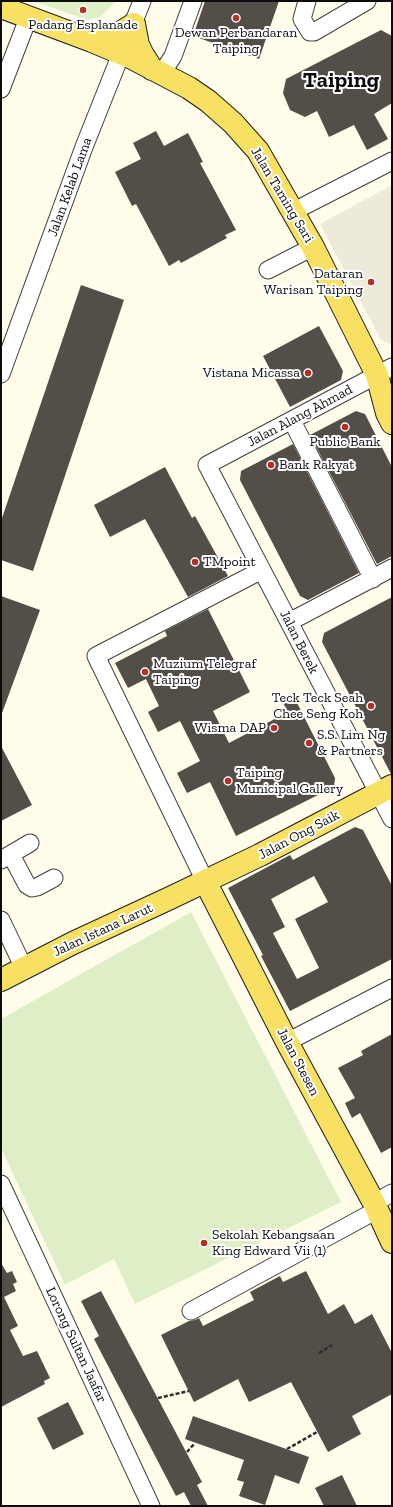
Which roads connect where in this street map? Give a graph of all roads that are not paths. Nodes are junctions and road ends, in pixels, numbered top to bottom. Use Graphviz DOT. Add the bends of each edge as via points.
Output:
graph roads {
  1 [pos="142,1"];
  2 [pos="193,1"];
  3 [pos="307,1"];
  4 [pos="367,1"];
  5 [pos="1,7"];
  6 [pos="29,16"];
  7 [pos="134,24"];
  8 [pos="92,41"];
  9 [pos="122,53"];
  10 [pos="157,71"];
  11 [pos="1,87"];
  12 [pos="392,161"];
  13 [pos="294,212"];
  14 [pos="313,247"];
  15 [pos="268,270"];
  16 [pos="1,374"];
  17 [pos="387,378"];
  18 [pos="292,421"];
  19 [pos="392,423"];
  20 [pos="207,465"];
  21 [pos="392,568"];
  22 [pos="262,570"];
  23 [pos="373,579"];
  24 [pos="289,622"];
  25 [pos="385,789"];
  26 [pos="392,819"];
  27 [pos="30,843"];
  28 [pos="6,858"];
  29 [pos="54,878"];
  30 [pos="205,881"];
  31 [pos="1,920"];
  32 [pos="24,968"];
  33 [pos="1,980"];
  34 [pos="392,988"];
  35 [pos="287,1042"];
  36 [pos="1,1184"];
  37 [pos="381,1202"];
  38 [pos="392,1242"];
  39 [pos="191,1311"];
  40 [pos="150,1506"];
  1 -- 7 [label="street, Jalan Kelab Lama"];
  2 -- 10 [label="street" via="173,56"];
  3 -- 4 [label="street" via="302,19 310,32 314,32"];
  5 -- 6 [label="main road, Jalan Taming Sari"];
  6 -- 8 [label="main road, Jalan Taming Sari"];
  6 -- 11 [label="street"];
  7 -- 8 [label="main road" via="117,35"];
  7 -- 9 [label="street, Jalan Kelab Lama"];
  7 -- 10 [label="main road" via="138,45"];
  8 -- 9 [label="main road, Jalan Taming Sari"];
  9 -- 10 [label="main road, Jalan Taming Sari"];
  9 -- 16 [label="street, Jalan Kelab Lama" via="91,150"];
  10 -- 13 [label="main road, Jalan Taming Sari" via="196,92 233,123 258,151"];
  12 -- 13 [label="street"];
  13 -- 14 [label="main road, Jalan Taming Sari"];
  14 -- 15 [label="street"];
  14 -- 17 [label="main road, Jalan Taming Sari"];
  17 -- 18 [label="street, Jalan Alang Ahmad"];
  17 -- 19 [label="main road, Jalan Taming Sari" via="387,413"];
  18 -- 20 [label="street, Jalan Alang Ahmad"];
  18 -- 23 [label="street"];
  20 -- 22 [label="street, Jalan Berek"];
  21 -- 23 [label="street"];
  22 -- 24 [label="street, Jalan Berek"];
  22 -- 30 [label="street" via="96,656"];
  23 -- 24 [label="street"];
  24 -- 25 [label="street, Jalan Berek"];
  25 -- 26 [label="street, Jalan Berek"];
  25 -- 30 [label="main road, Jalan Ong Saik"];
  27 -- 28 [label="street"];
  28 -- 29 [label="street" via="32,888"];
  30 -- 32 [label="main road, Jalan Istana Larut" via="73,942"];
  30 -- 35 [label="main road, Jalan Stesen"];
  31 -- 32 [label="street"];
  32 -- 33 [label="main road, Jalan Istana Larut"];
  34 -- 35 [label="street"];
  35 -- 37 [label="main road, Jalan Stesen"];
  36 -- 40 [label="street, Lorong Sultan Jaafar"];
  37 -- 38 [label="main road, Jalan Stesen"];
  37 -- 39 [label="street"];
}
